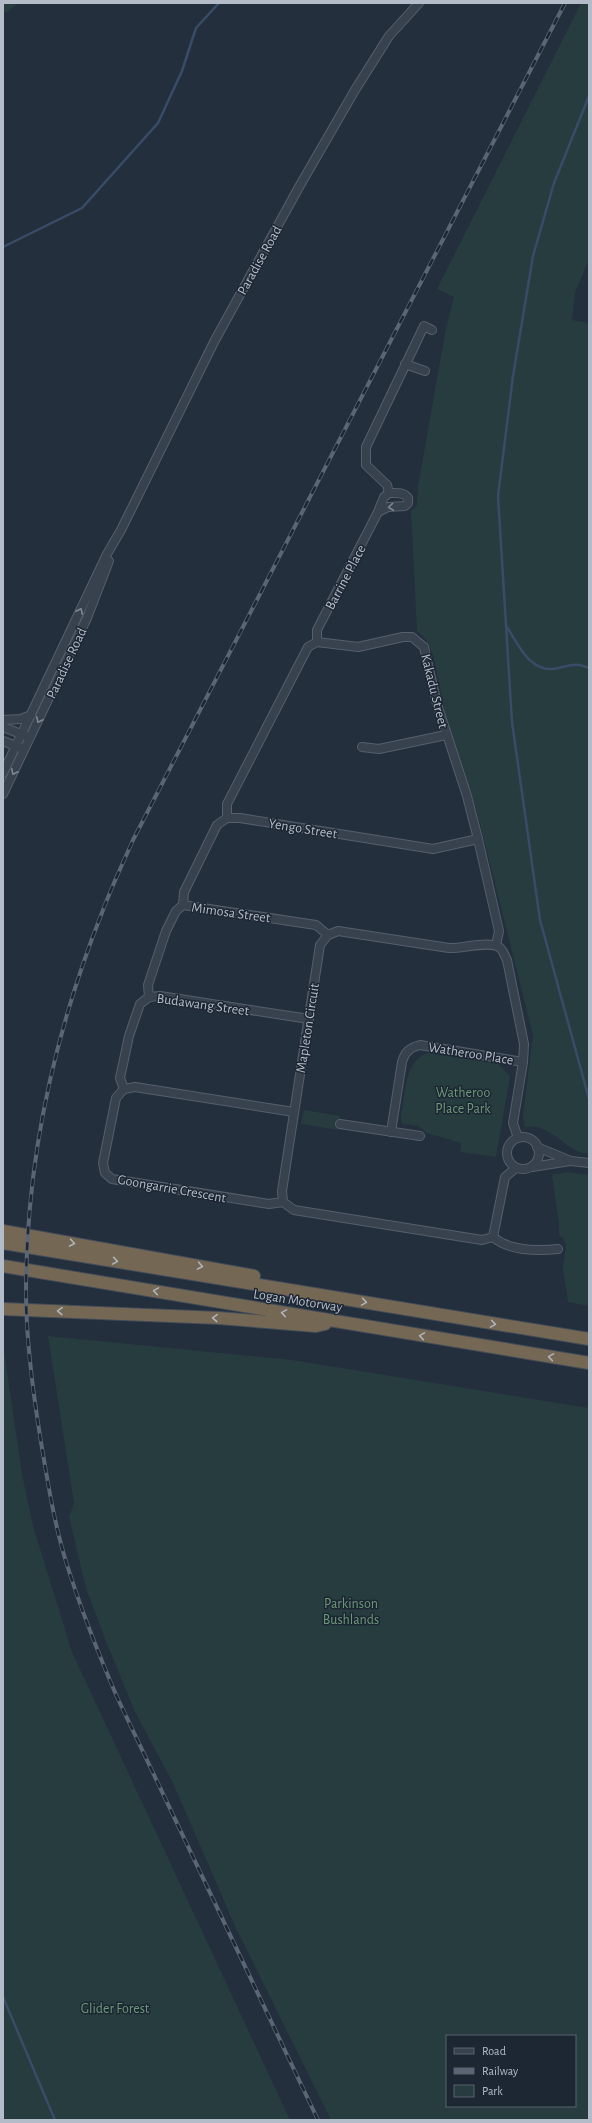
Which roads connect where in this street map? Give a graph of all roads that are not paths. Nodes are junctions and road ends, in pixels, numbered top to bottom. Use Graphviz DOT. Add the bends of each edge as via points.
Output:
graph roads {
  1 [pos="418,3"];
  2 [pos="432,330"];
  3 [pos="404,364"];
  4 [pos="425,370"];
  5 [pos="389,492"];
  6 [pos="378,512"];
  7 [pos="121,530"];
  8 [pos="317,642"];
  9 [pos="31,714"];
  10 [pos="3,720"];
  11 [pos="3,727"];
  12 [pos="446,736"];
  13 [pos="26,737"];
  14 [pos="3,741"];
  15 [pos="16,746"];
  16 [pos="362,747"];
  17 [pos="25,750"];
  18 [pos="3,773"];
  19 [pos="3,794"];
  20 [pos="227,818"];
  21 [pos="478,839"];
  22 [pos="183,905"];
  23 [pos="328,935"];
  24 [pos="496,945"];
  25 [pos="149,997"];
  26 [pos="308,1019"];
  27 [pos="523,1062"];
  28 [pos="124,1089"];
  29 [pos="294,1112"];
  30 [pos="340,1124"];
  31 [pos="390,1132"];
  32 [pos="420,1136"];
  33 [pos="518,1138"];
  34 [pos="537,1147"];
  35 [pos="571,1161"];
  36 [pos="589,1163"];
  37 [pos="532,1167"];
  38 [pos="516,1168"];
  39 [pos="284,1202"];
  40 [pos="3,1231"];
  41 [pos="493,1237"];
  42 [pos="3,1243"];
  43 [pos="558,1249"];
  44 [pos="3,1266"];
  45 [pos="312,1294"];
  46 [pos="3,1309"];
  47 [pos="336,1321"];
  48 [pos="589,1339"];
  49 [pos="589,1363"];
  1 -- 7 [label="street, Paradise Road" via="389,36 299,187 214,342"];
  2 -- 3 [label="street" via="424,326"];
  3 -- 4 [label="street"];
  3 -- 5 [label="street" via="366,447 366,465 387,485"];
  5 -- 6 [label="street, Barrine Place"];
  5 -- 6 [label="street, one-way" via="405,495 408,503 405,506 382,509"];
  6 -- 8 [label="street, Barrine Place" via="317,630"];
  9 -- 7 [label="street, Paradise Road, one-way" via="107,554"];
  7 -- 13 [label="street, Paradise Road, one-way" via="87,618"];
  8 -- 12 [label="street, Kakadu Street" via="358,647 403,637 418,640 424,647"];
  8 -- 20 [label="street" via="308,647 227,804"];
  9 -- 10 [label="street" via="21,720"];
  9 -- 13 [label="street, Paradise Road"];
  11 -- 13 [label="street"];
  12 -- 16 [label="street" via="379,749"];
  12 -- 21 [label="street, Kakadu Street" via="467,796"];
  13 -- 15 [label="street, Paradise Road"];
  13 -- 17 [label="street, Paradise Road"];
  14 -- 15 [label="street"];
  15 -- 17 [label="street"];
  15 -- 18 [label="street, Paradise Road"];
  17 -- 19 [label="street, Paradise Road, one-way"];
  20 -- 21 [label="street, Yengo Street" via="433,849"];
  20 -- 22 [label="street" via="217,825 184,892"];
  21 -- 24 [label="street, Kakadu Street" via="499,931"];
  22 -- 23 [label="street, Mimosa Street" via="316,925"];
  22 -- 25 [label="street, Mimosa Street" via="176,911 166,931 148,985"];
  23 -- 24 [label="street" via="338,931 454,949"];
  23 -- 26 [label="street, Mapleton Circuit" via="320,945"];
  24 -- 27 [label="street" via="507,960 524,1044"];
  25 -- 26 [label="street, Budawang Street" via="160,996"];
  25 -- 28 [label="street, Budawang Street" via="140,1004 128,1036 120,1078"];
  26 -- 29 [label="street, Mapleton Circuit"];
  27 -- 31 [label="street, Watheroo Place" via="420,1045 411,1048 402,1062"];
  27 -- 33 [label="street" via="513,1123"];
  28 -- 29 [label="street" via="135,1087"];
  28 -- 39 [label="street, Goongarrie Crescent" via="116,1098 103,1163 105,1173 112,1179 269,1204"];
  29 -- 39 [label="street, Mapleton Circuit" via="282,1191"];
  30 -- 31 [label="street"];
  31 -- 32 [label="street"];
  33 -- 34 [label="street" via="527,1138"];
  33 -- 38 [label="street" via="510,1144 507,1152 509,1161"];
  34 -- 35 [label="street"];
  34 -- 37 [label="street" via="537,1160"];
  35 -- 36 [label="street"];
  35 -- 37 [label="street"];
  37 -- 38 [label="street"];
  38 -- 41 [label="street" via="505,1177"];
  39 -- 41 [label="street" via="294,1210 482,1240"];
  40 -- 45 [label="highway, one-way" via="289,1283"];
  41 -- 43 [label="street" via="501,1244 539,1250"];
  42 -- 45 [label="highway, Logan Motorway, one-way"];
  47 -- 44 [label="highway, Logan Motorway, one-way"];
  45 -- 48 [label="highway, Logan Motorway, one-way"];
  47 -- 46 [label="highway, one-way" via="316,1326 219,1318"];
  49 -- 47 [label="highway, Logan Motorway, one-way"];
}
